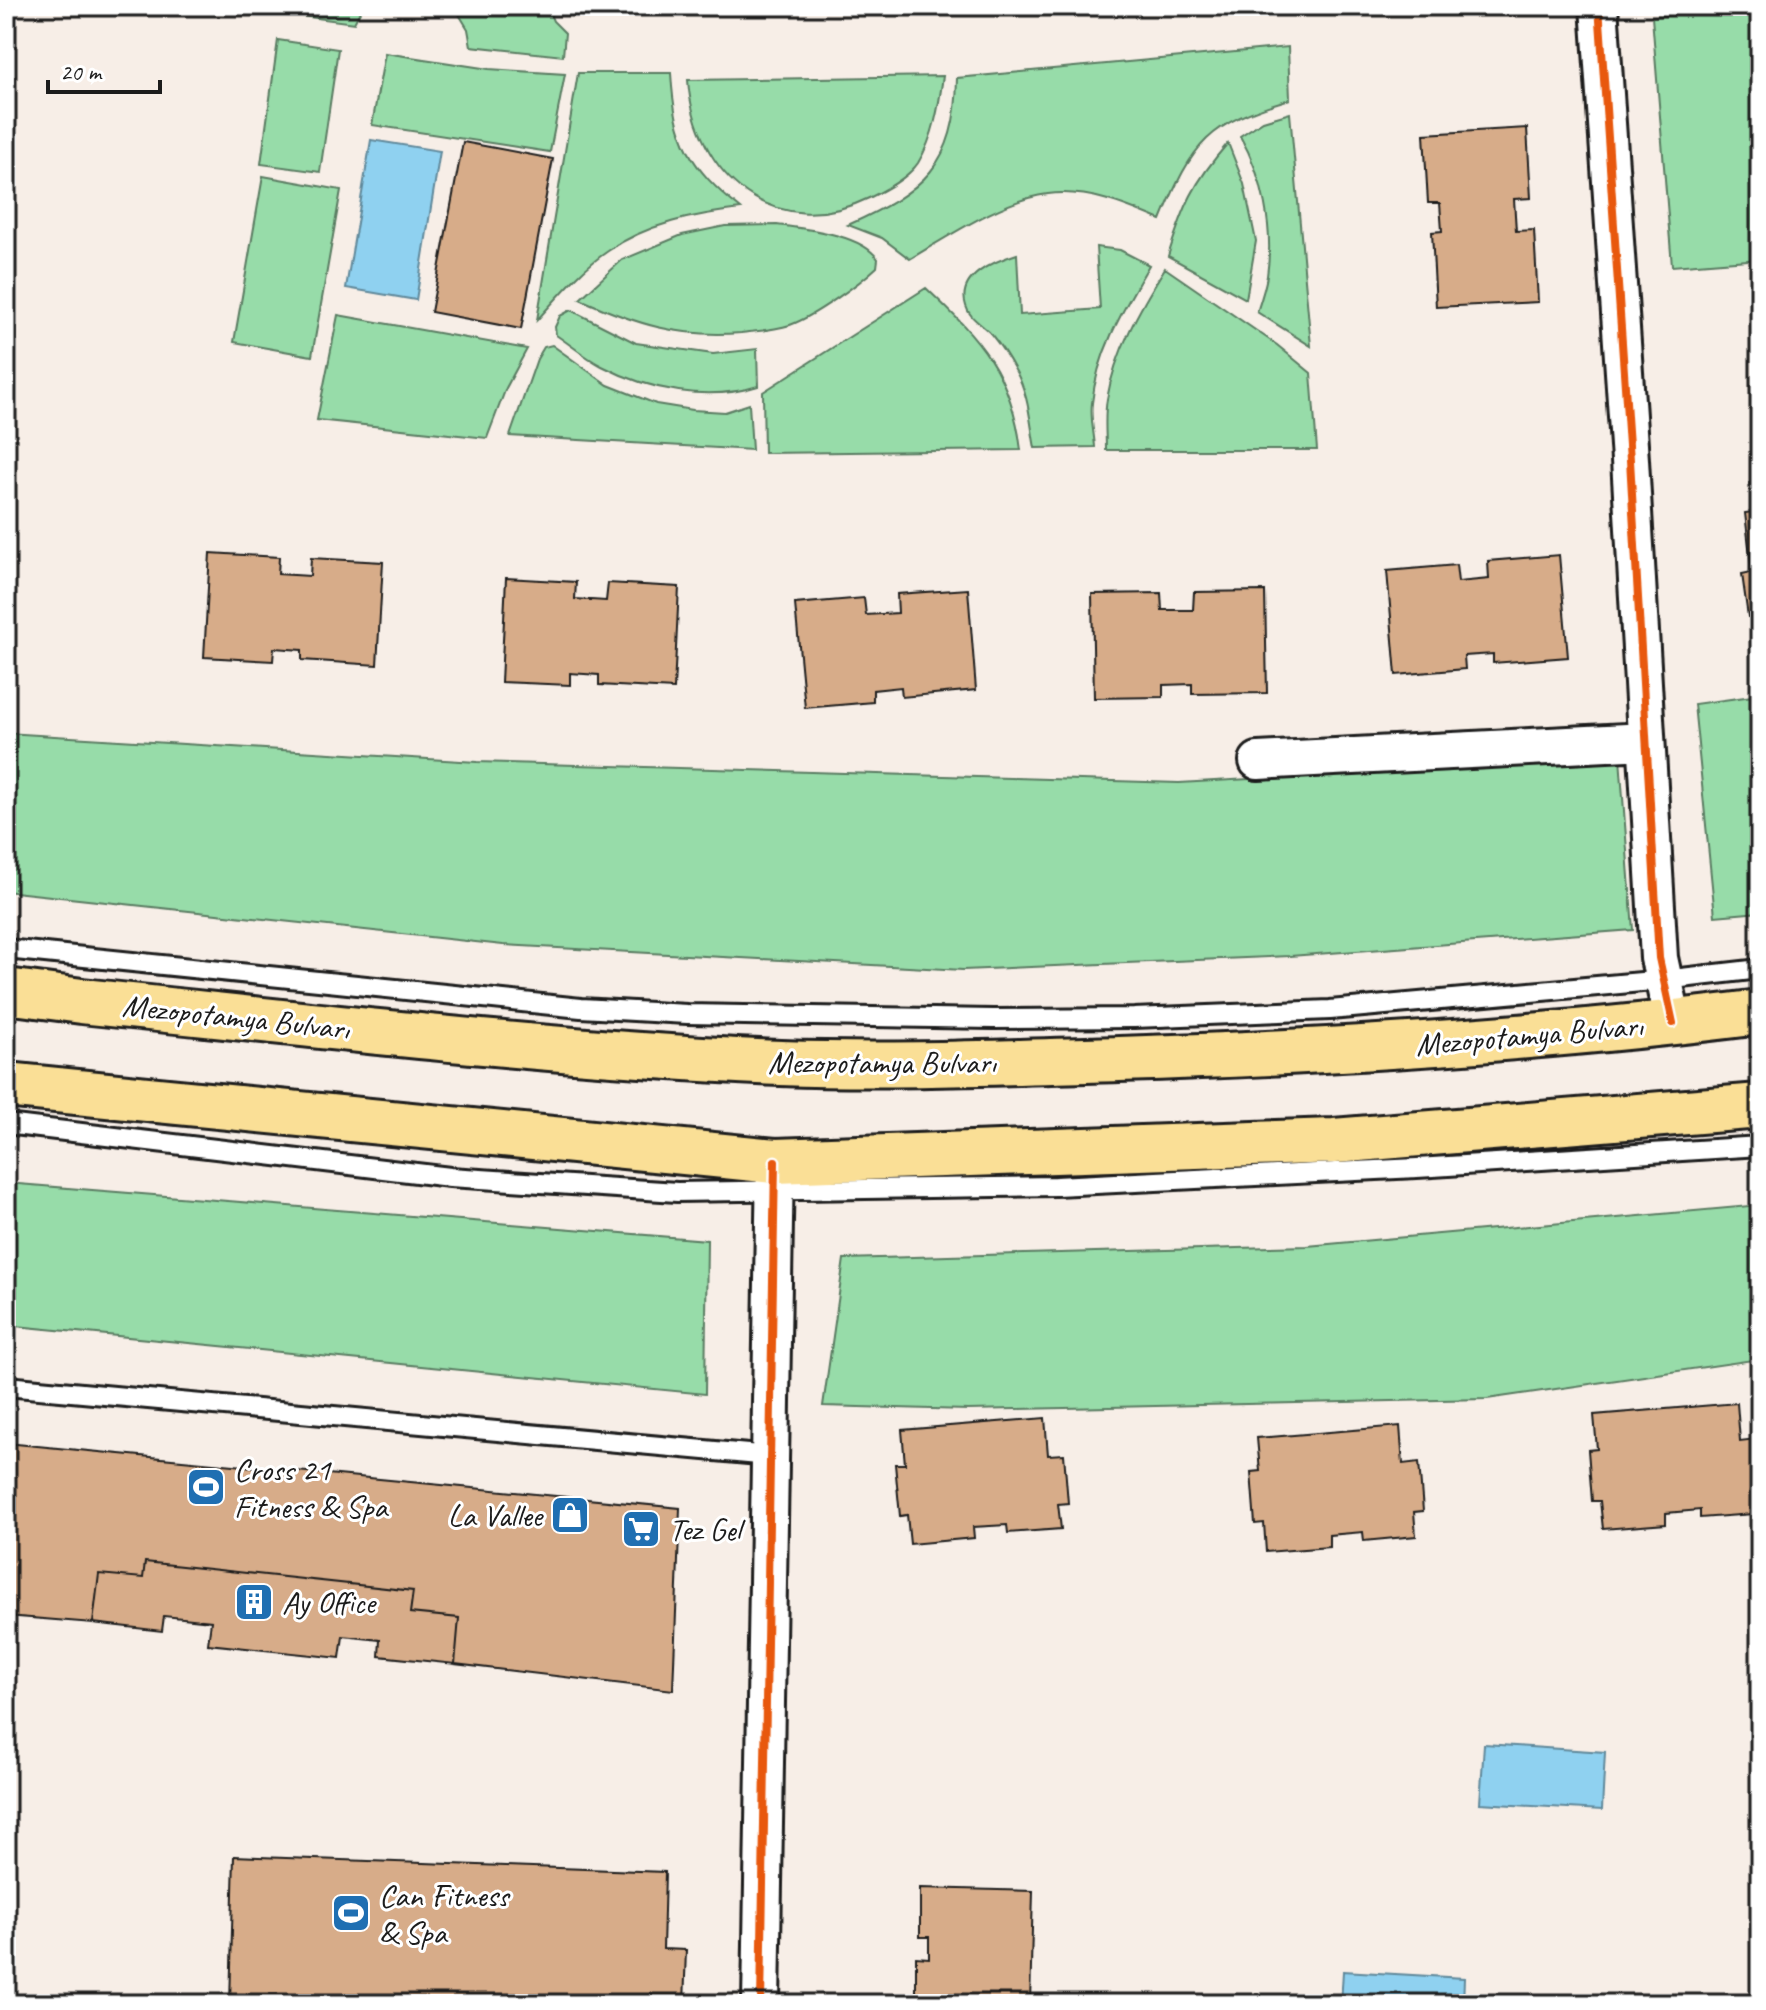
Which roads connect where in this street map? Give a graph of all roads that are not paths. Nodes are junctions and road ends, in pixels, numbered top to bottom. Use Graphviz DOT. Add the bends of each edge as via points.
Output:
graph roads {
  1 [pos="1599,6"];
  2 [pos="1646,741"];
  3 [pos="1258,761"];
  4 [pos="6,949"];
  5 [pos="1760,969"];
  6 [pos="1664,980"];
  7 [pos="6,991"];
  8 [pos="1760,1012"];
  9 [pos="1673,1023"];
  10 [pos="6,1085"];
  11 [pos="1760,1106"];
  12 [pos="6,1124"];
  13 [pos="1760,1146"];
  14 [pos="775,1177"];
  15 [pos="6,1386"];
  16 [pos="770,1456"];
  17 [pos="761,2004"];
  1 -- 2 [label="street"];
  2 -- 3 [label="street"];
  2 -- 6 [label="street"];
  4 -- 6 [label="lane" via="581,1008 812,1017 1118,1018 1315,1011"];
  5 -- 6 [label="lane"];
  6 -- 9 [label="street"];
  7 -- 9 [label="main road, Mezopotamya Bulvarı" via="600,1053 785,1063 941,1064 1298,1053"];
  8 -- 9 [label="main road, Mezopotamya Bulvarı"];
  10 -- 14 [label="main road"];
  11 -- 14 [label="main road" via="1334,1141"];
  12 -- 14 [label="lane" via="450,1177 677,1192"];
  13 -- 14 [label="lane" via="1056,1186"];
  14 -- 16 [label="street"];
  15 -- 16 [label="lane"];
  16 -- 17 [label="street"];
}
